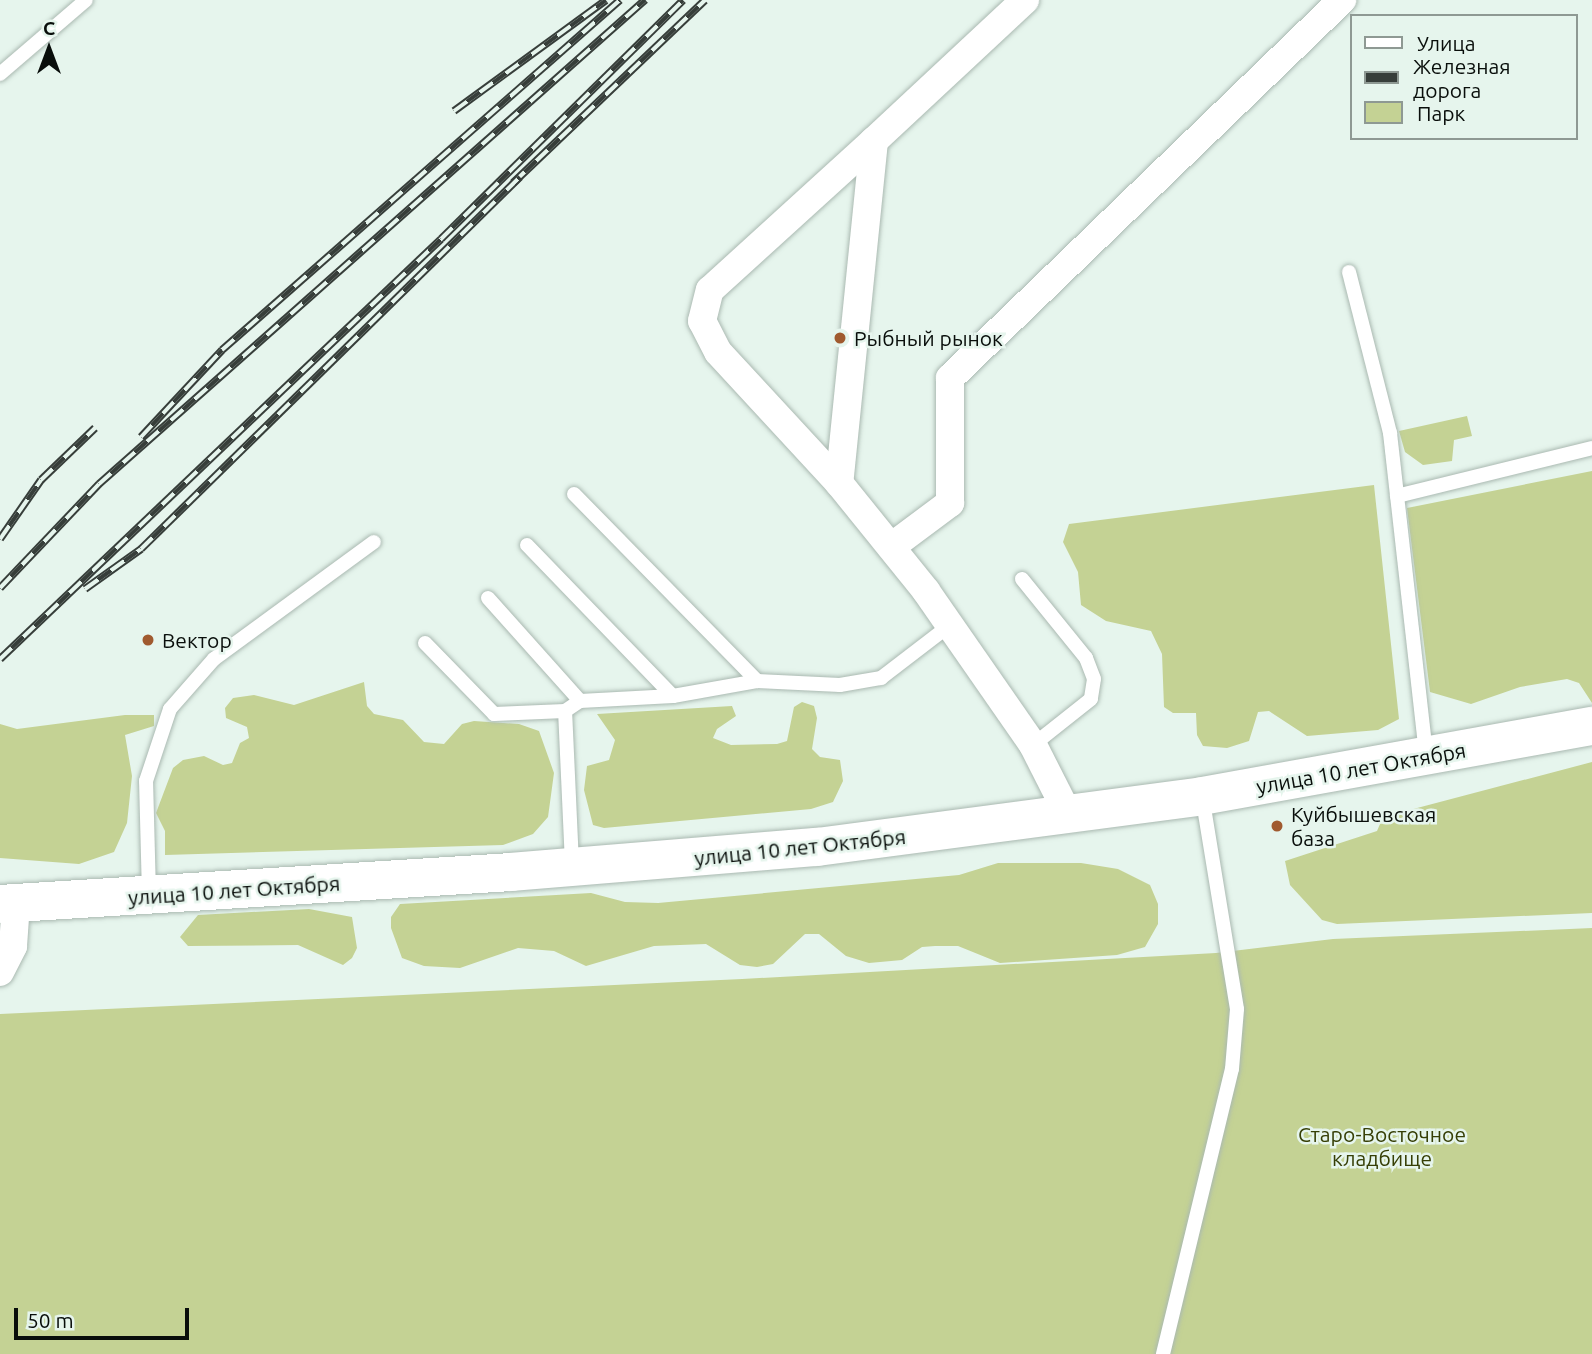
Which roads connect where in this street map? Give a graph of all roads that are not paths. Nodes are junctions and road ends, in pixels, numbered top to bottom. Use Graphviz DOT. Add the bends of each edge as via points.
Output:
graph roads {
  1 [pos="86,0"];
  2 [pos="1025,0"];
  3 [pos="1342,0"];
  4 [pos="0,74"];
  5 [pos="874,141"];
  6 [pos="1349,272"];
  7 [pos="1592,448"];
  8 [pos="839,483"];
  9 [pos="574,494"];
  10 [pos="1397,496"];
  11 [pos="374,542"];
  12 [pos="527,545"];
  13 [pos="891,547"];
  14 [pos="1022,579"];
  15 [pos="488,598"];
  16 [pos="950,625"];
  17 [pos="425,643"];
  18 [pos="757,681"];
  19 [pos="673,696"];
  20 [pos="580,701"];
  21 [pos="565,711"];
  22 [pos="1592,726"];
  23 [pos="1033,746"];
  24 [pos="1427,756"];
  25 [pos="1202,796"];
  26 [pos="1069,816"];
  27 [pos="572,868"];
  28 [pos="149,896"];
  29 [pos="8,903"];
  30 [pos="0,972"];
  31 [pos="1163,1354"];
  1 -- 4 [label="lane"];
  2 -- 5 [label="street"];
  3 -- 13 [label="street" via="950,378 950,503"];
  5 -- 8 [label="street"];
  5 -- 8 [label="street" via="710,290 702,321 718,352"];
  6 -- 10 [label="lane" via="1390,433"];
  7 -- 10 [label="lane"];
  8 -- 13 [label="street"];
  9 -- 18 [label="lane"];
  10 -- 24 [label="lane"];
  11 -- 28 [label="lane" via="214,659 170,709 146,781"];
  12 -- 19 [label="lane"];
  13 -- 16 [label="street"];
  14 -- 23 [label="lane" via="1086,658 1094,679 1091,699"];
  15 -- 20 [label="lane"];
  16 -- 18 [label="lane" via="881,678 840,685"];
  16 -- 23 [label="street"];
  17 -- 21 [label="lane" via="494,714"];
  18 -- 19 [label="lane"];
  19 -- 20 [label="lane"];
  20 -- 21 [label="lane"];
  21 -- 27 [label="lane"];
  22 -- 24 [label="main road, улица 10 лет Октября"];
  23 -- 26 [label="street"];
  24 -- 25 [label="main road, улица 10 лет Октября"];
  25 -- 26 [label="main road, улица 10 лет Октября"];
  25 -- 31 [label="lane" via="1237,1009 1232,1069"];
  26 -- 27 [label="main road, улица 10 лет Октября" via="817,847"];
  27 -- 28 [label="main road, улица 10 лет Октября"];
  28 -- 29 [label="main road, улица 10 лет Октября"];
  29 -- 30 [label="street" via="13,946"];
}
